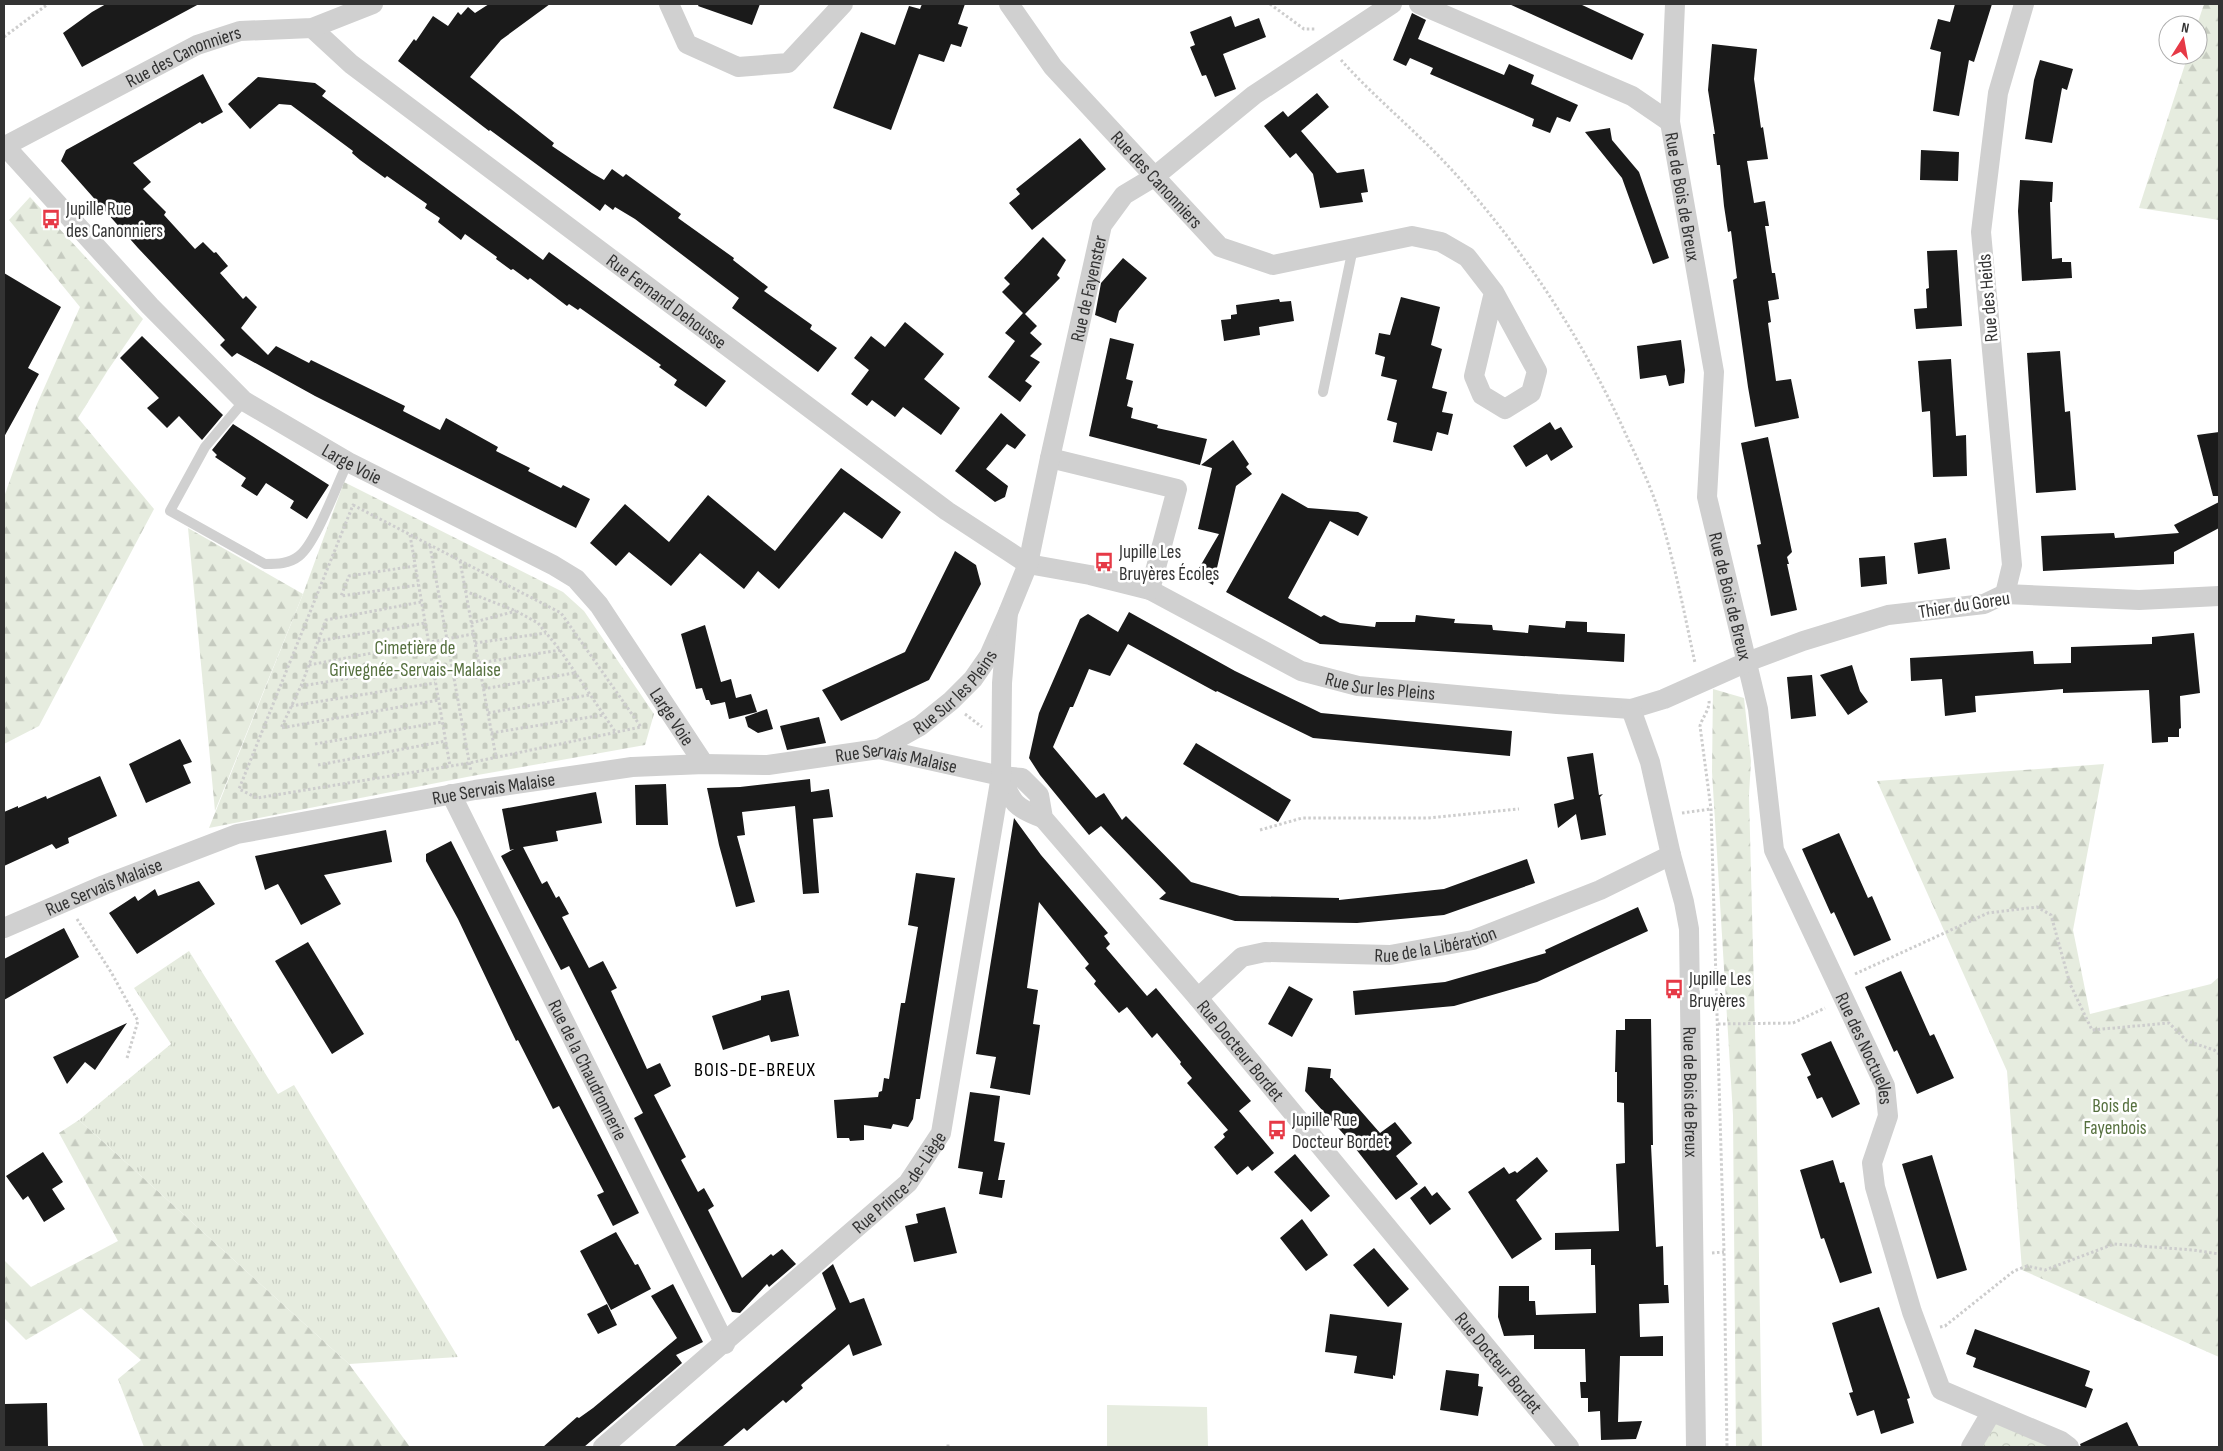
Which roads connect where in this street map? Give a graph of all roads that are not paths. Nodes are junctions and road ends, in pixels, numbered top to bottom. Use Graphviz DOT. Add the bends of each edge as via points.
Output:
graph roads {
  1 [pos="373,4"];
  2 [pos="669,4"];
  3 [pos="843,4"];
  4 [pos="1009,4"];
  5 [pos="1392,4"];
  6 [pos="1419,4"];
  7 [pos="1675,4"];
  8 [pos="2024,4"];
  9 [pos="312,28"];
  10 [pos="1670,122"];
  11 [pos="4,146"];
  12 [pos="1154,177"];
  13 [pos="1353,248"];
  14 [pos="1494,292"];
  15 [pos="1323,392"];
  16 [pos="244,401"];
  17 [pos="1050,458"];
  18 [pos="348,462"];
  19 [pos="1028,564"];
  20 [pos="1150,590"];
  21 [pos="2005,594"];
  22 [pos="2219,596"];
  23 [pos="1008,613"];
  24 [pos="1747,662"];
  25 [pos="1632,709"];
  26 [pos="879,749"];
  27 [pos="704,764"];
  28 [pos="1001,776"];
  29 [pos="451,794"];
  30 [pos="1671,854"];
  31 [pos="4,928"];
  32 [pos="1198,998"];
  33 [pos="724,1344"];
  34 [pos="1991,1413"];
  35 [pos="603,1447"];
  36 [pos="1569,1447"];
  37 [pos="1696,1447"];
  38 [pos="1971,1447"];
  39 [pos="2068,1447"];
  1 -- 9 [label="street, Rue des Canonniers"];
  2 -- 3 [label="street" via="688,44 738,67 788,63"];
  4 -- 12 [label="street, Rue des Canonniers" via="1053,67"];
  5 -- 12 [label="street, Rue de Fayenster" via="1254,95"];
  6 -- 10 [label="street, Rue de Bois de Breux" via="1632,96"];
  7 -- 10 [label="street"];
  8 -- 21 [label="street, Rue des Heids" via="1998,93 1981,232 2012,565"];
  9 -- 11 [label="street, Rue des Canonniers" via="240,31 197,46"];
  9 -- 19 [label="street, Rue Fernand Dehousse" via="351,64 407,106 947,510"];
  10 -- 24 [label="street, Rue de Bois de Breux" via="1714,372 1707,497"];
  11 -- 16 [label="street, Large Voie" via="150,306"];
  12 -- 13 [label="street, Rue des Canonniers" via="1220,247 1273,265"];
  12 -- 17 [label="street, Rue de Fayenster" via="1124,195 1102,225"];
  13 -- 14 [label="street, Rue des Canonniers" via="1412,236 1441,242 1467,257"];
  13 -- 15 [label="lane"];
  14 -- 14 [label="street, Rue des Canonniers" via="1537,371 1531,393 1505,409 1482,396 1474,376"];
  16 -- 18 [label="street, Large Voie"];
  16 -- 18 [label="lane" via="205,447 170,511 265,564 283,564 298,557 310,544"];
  17 -- 19 [label="street, Rue de Fayenster"];
  17 -- 20 [label="street" via="1177,489"];
  18 -- 27 [label="street, Large Voie" via="576,579 598,605"];
  19 -- 20 [label="street, Rue Sur les Pleins"];
  19 -- 23 [label="street, Rue Sur les Pleins"];
  20 -- 25 [label="street, Rue Sur les Pleins" via="1301,671 1358,686"];
  21 -- 22 [label="street, Thier du Goreu" via="2140,600"];
  21 -- 24 [label="street, Thier du Goreu" via="1984,604 1888,615"];
  23 -- 26 [label="street, Rue Sur les Pleins" via="989,656 973,679 951,702 920,726"];
  23 -- 28 [label="street, Rue Sur les Pleins" via="1002,683"];
  24 -- 25 [label="street, Rue de Bois de Breux" via="1664,699"];
  24 -- 34 [label="street, Rue des Noctuelles" via="1758,709 1774,850 1885,1086 1888,1116 1872,1163 1875,1187 1920,1333 1942,1390"];
  25 -- 30 [label="street, Rue de Bois de Breux" via="1650,762"];
  26 -- 27 [label="street, Rue Servais Malaise" via="768,765"];
  26 -- 28 [label="street, Rue Servais Malaise"];
  27 -- 29 [label="street, Rue Servais Malaise" via="632,767"];
  28 -- 32 [label="street, Rue Docteur Bordet" via="1022,778 1039,795 1043,818"];
  28 -- 33 [label="street, Rue Prince-de-Liège" via="941,1133 908,1183"];
  29 -- 31 [label="street, Rue Servais Malaise" via="237,834"];
  29 -- 33 [label="street, Rue de la Chaudronnerie"];
  30 -- 32 [label="street, Rue de la Libération" via="1600,890 1473,940 1390,955 1265,952 1242,957"];
  30 -- 37 [label="street, Rue de Bois de Breux" via="1689,929"];
  32 -- 36 [label="street, Rue Docteur Bordet"];
  33 -- 35 [label="street, Rue Prince-de-Liège"];
  34 -- 38 [label="street"];
  34 -- 39 [label="street, Rue des Noctuelles" via="2061,1441"];
}
